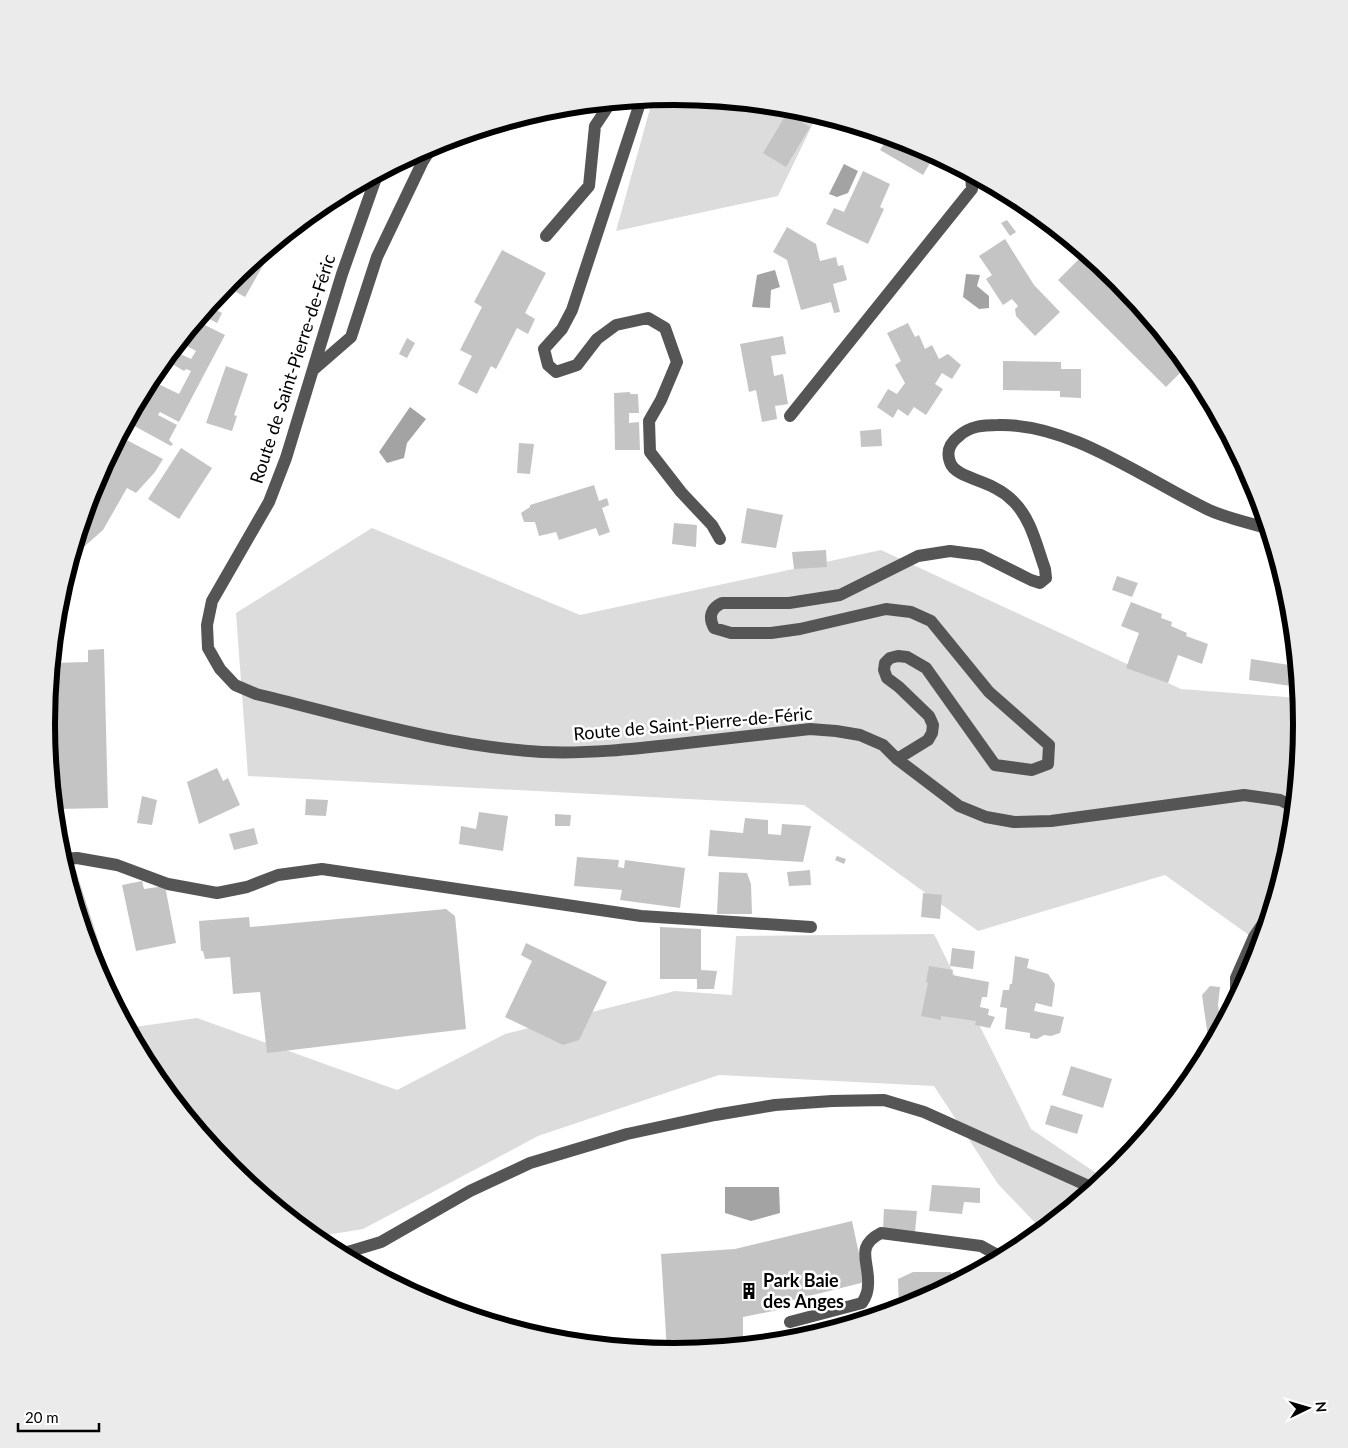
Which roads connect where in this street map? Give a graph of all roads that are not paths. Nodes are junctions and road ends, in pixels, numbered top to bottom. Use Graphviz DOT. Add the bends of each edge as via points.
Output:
graph roads {
  1 [pos="639,106"];
  2 [pos="607,109"];
  3 [pos="425,157"];
  4 [pos="971,181"];
  5 [pos="373,184"];
  6 [pos="546,236"];
  7 [pos="313,370"];
  8 [pos="790,416"];
  9 [pos="1260,526"];
  10 [pos="720,539"];
  11 [pos="897,759"];
  12 [pos="1289,799"];
  13 [pos="1280,800"];
  14 [pos="1288,804"];
  15 [pos="70,858"];
  16 [pos="811,927"];
  17 [pos="1256,934"];
  18 [pos="1236,983"];
  19 [pos="1086,1185"];
  20 [pos="350,1251"];
  21 [pos="995,1253"];
  22 [pos="790,1322"];
  1 -- 10 [label="street" via="572,310 562,329 544,349 548,365 556,372 577,365 597,339 616,325 648,318 665,328 677,362 649,421 650,452 712,525"];
  2 -- 6 [label="street" via="595,126 589,186"];
  3 -- 7 [label="street" via="377,257 351,337"];
  4 -- 8 [label="street" via="972,189"];
  5 -- 7 [label="street, Route de Saint-Pierre-de-Féric"];
  7 -- 11 [label="street, Route de Saint-Pierre-de-Féric" via="286,458 268,502 212,601 207,625 208,648 220,669 236,685 256,694 435,738 493,747 586,753 810,729 860,735 883,745"];
  9 -- 11 [label="street" via="1211,511 1086,446 1046,430 1012,424 984,425 965,430 953,440 948,452 950,465 994,487 1014,502 1025,517 1045,569 1046,578 1040,583 981,555 950,551 918,556 840,595 789,603 722,603 711,613 710,622 714,628 730,633 771,633 800,630 886,609 911,612 931,621 990,692 1050,744 1048,764 1032,770 995,765 926,668 907,657 898,656 885,663 887,678 929,716 933,725 928,740"];
  11 -- 13 [label="street, Route de Saint-Pierre-de-Féric" via="959,806 986,817 1014,822 1051,821 1244,795"];
  12 -- 13 [label="street"];
  13 -- 14 [label="street, Route de Saint-Pierre-de-Féric"];
  15 -- 16 [label="street" via="117,865 168,884 217,893 247,887 278,875 322,869 641,916"];
  17 -- 18 [label="street"];
  19 -- 20 [label="street" via="924,1112 884,1100 775,1105 714,1114 627,1134 530,1163 470,1191 381,1242"];
  21 -- 22 [label="street" via="982,1246 881,1233 868,1243 864,1254 869,1282 862,1303"];
}
